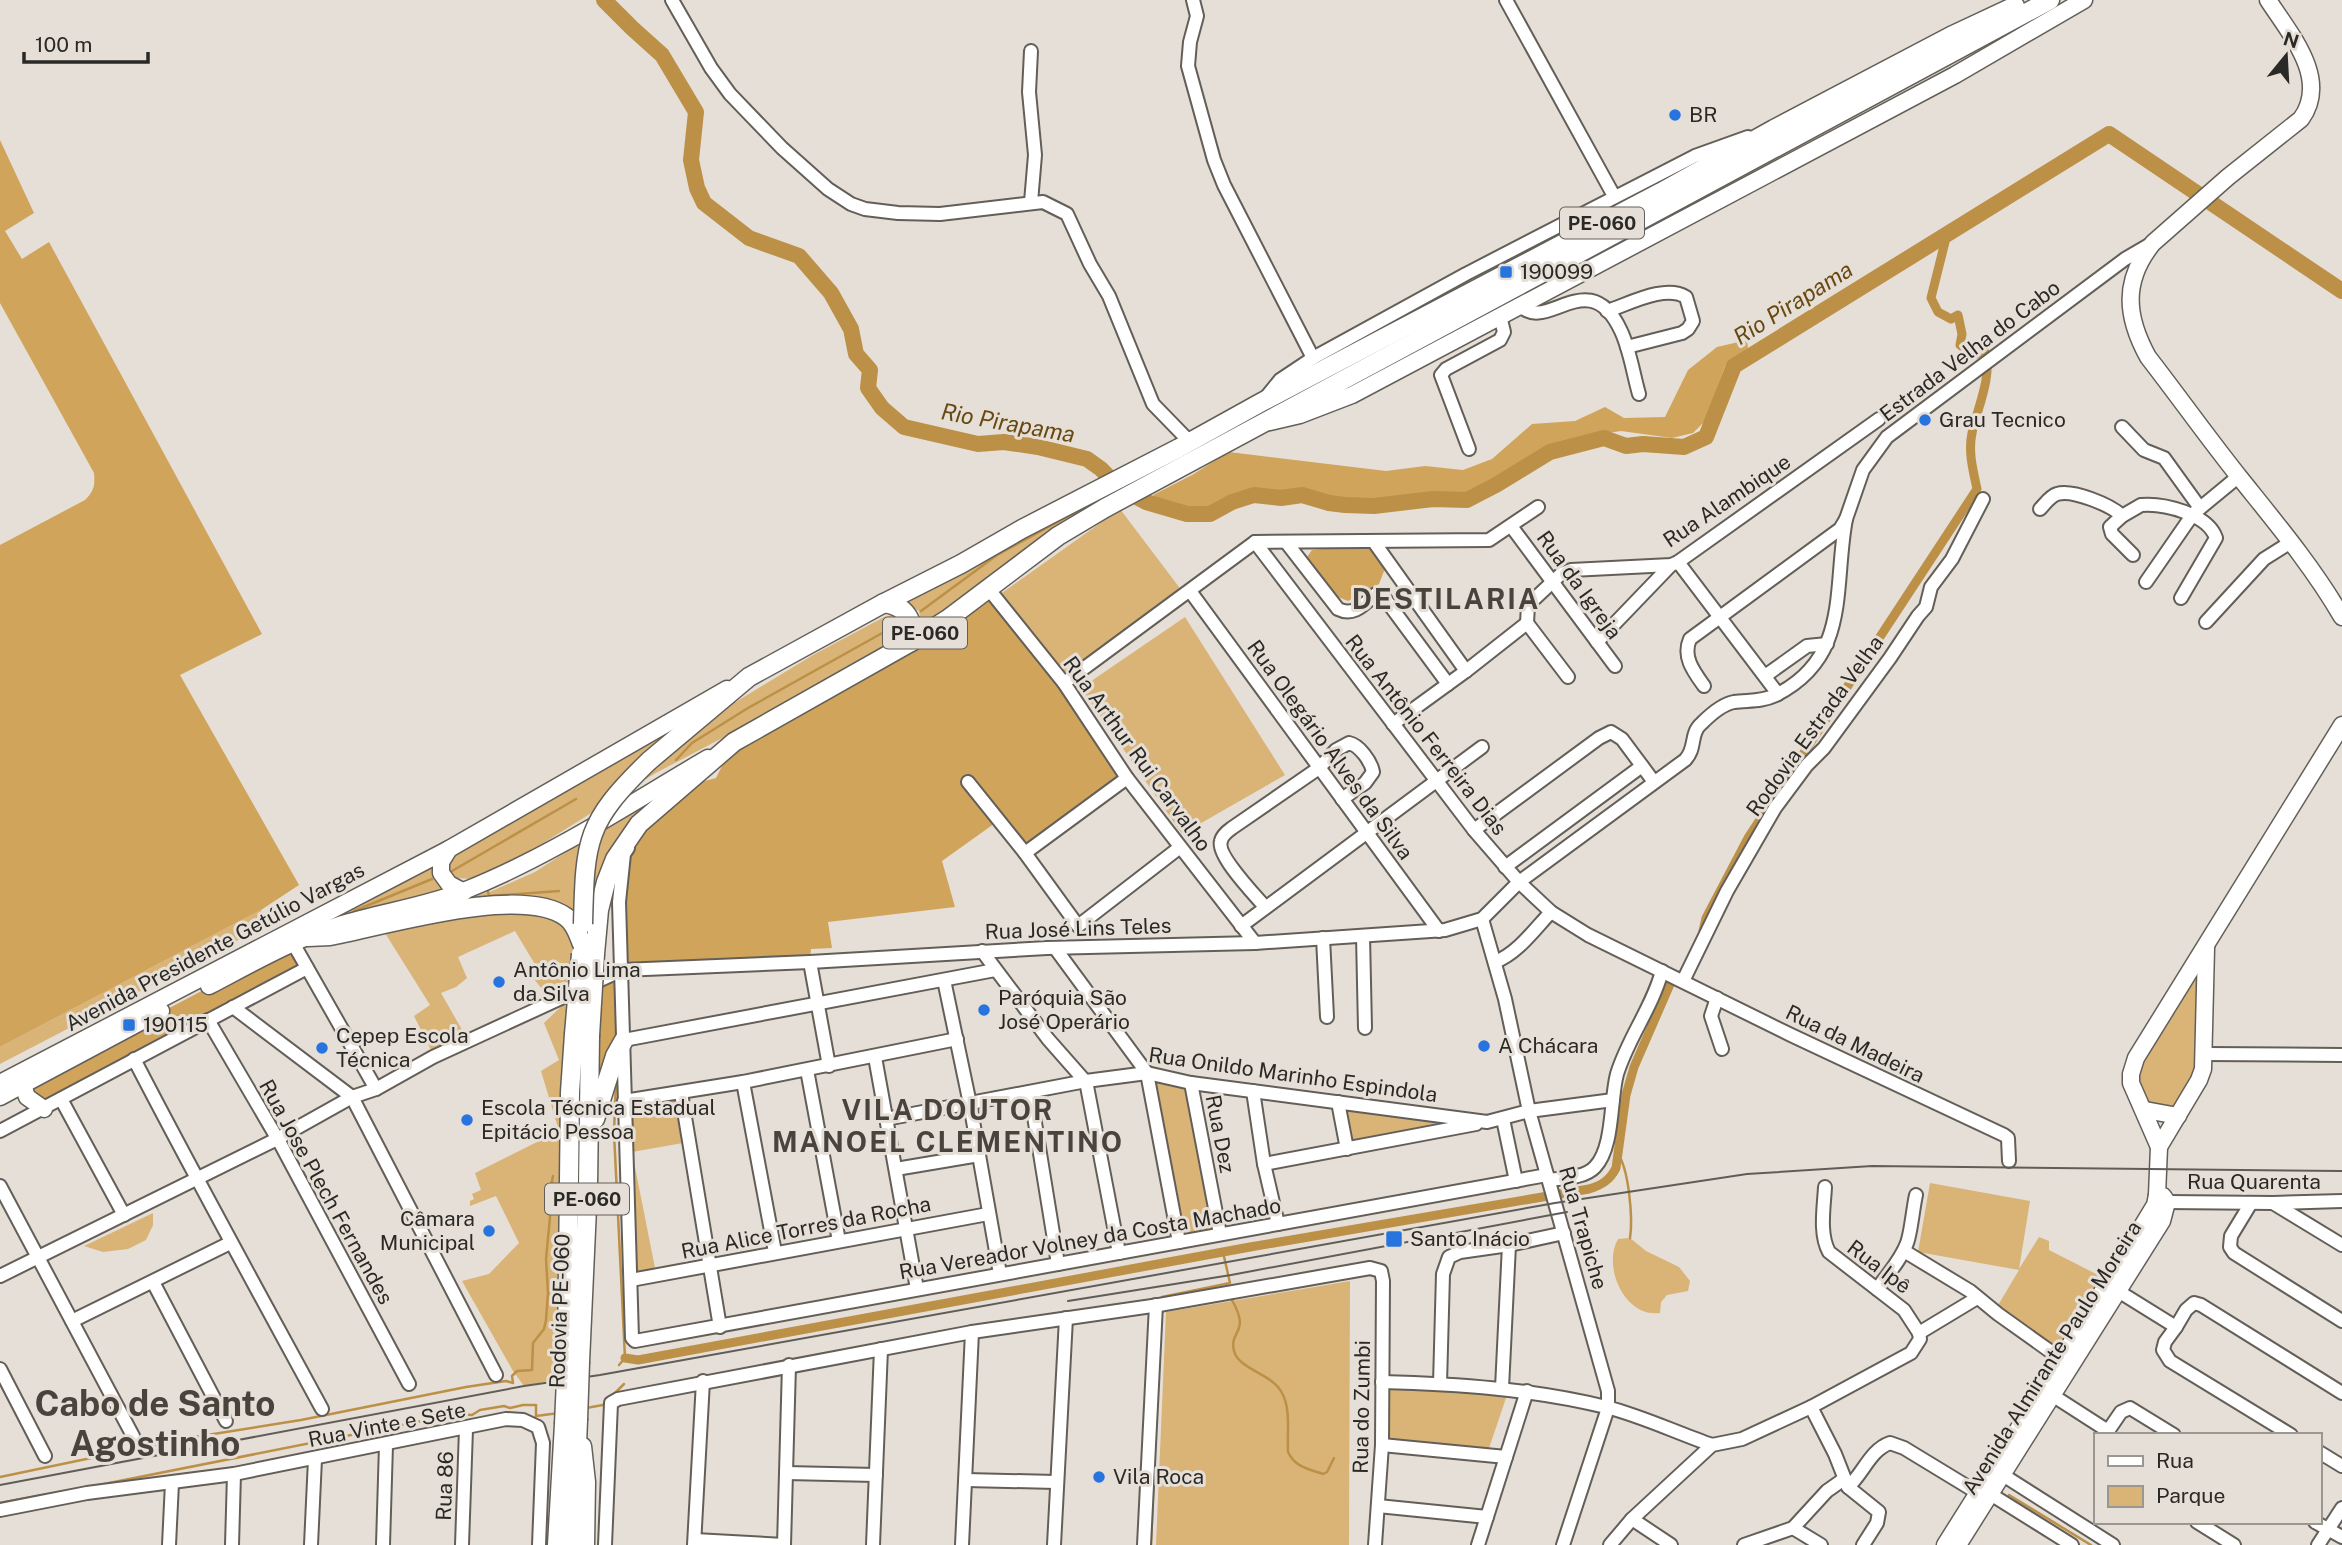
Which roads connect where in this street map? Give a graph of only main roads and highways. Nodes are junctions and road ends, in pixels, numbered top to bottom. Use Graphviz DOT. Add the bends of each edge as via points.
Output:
graph roads {
  1 [pos="2026,0"];
  2 [pos="2050,0"];
  3 [pos="2084,0"];
  4 [pos="2268,0"];
  5 [pos="1261,423"];
  6 [pos="1186,451"];
  7 [pos="884,603"];
  8 [pos="2342,617"];
  9 [pos="911,642"];
  10 [pos="749,677"];
  11 [pos="2342,725"];
  12 [pos="734,742"];
  13 [pos="449,849"];
  14 [pos="464,892"];
  15 [pos="300,940"];
  16 [pos="2206,948"];
  17 [pos="586,951"];
  18 [pos="582,1035"];
  19 [pos="624,1040"];
  20 [pos="0,1083"];
  21 [pos="23,1085"];
  22 [pos="0,1097"];
  23 [pos="44,1109"];
  24 [pos="2145,1110"];
  25 [pos="2178,1116"];
  26 [pos="588,1139"];
  27 [pos="2159,1147"];
  28 [pos="2162,1198"];
  29 [pos="2100,1307"];
  30 [pos="573,1360"];
  31 [pos="571,1422"];
  32 [pos="1998,1472"];
  33 [pos="1983,1492"];
  34 [pos="555,1545"];
  35 [pos="573,1545"];
  36 [pos="586,1545"];
  37 [pos="1945,1545"];
  38 [pos="1958,1545"];
  1 -- 6 [label="highway, PE-060" via="1262,402"];
  2 -- 5 [label="highway, PE-060"];
  3 -- 5 [label="main road" via="1955,75 1332,405"];
  4 -- 8 [label="main road" via="2304,57 2312,88 2310,103 2301,120 2153,243 2139,264 2130,306 2148,357 2291,542"];
  5 -- 6 [label="highway, PE-060"];
  6 -- 7 [label="highway, PE-060" via="1097,491"];
  6 -- 9 [label="highway, PE-060"];
  7 -- 9 [label="highway" via="898,606 909,616 914,628"];
  7 -- 10 [label="highway, PE-060"];
  9 -- 12 [label="highway, PE-060"];
  10 -- 13 [label="main road, Avenida Presidente Getúlio Vargas"];
  10 -- 17 [label="highway, PE-060, bridge" via="649,761 604,809 584,867"];
  11 -- 16 [label="main road, Avenida Almirante Paulo Moreira"];
  12 -- 14 [label="main road, Avenida Presidente Getúlio Vargas" via="546,853"];
  12 -- 17 [label="highway, PE-060" via="639,824 615,859"];
  13 -- 14 [label="main road" via="441,873"];
  13 -- 20 [label="main road, Avenida Presidente Getúlio Vargas"];
  14 -- 15 [label="main road, Avenida Presidente Getúlio Vargas" via="386,911"];
  15 -- 17 [label="highway" via="516,904 564,915"];
  15 -- 21 [label="main road, Avenida Presidente Getúlio Vargas"];
  16 -- 24 [label="main road, Avenida Almirante Paulo Moreira" via="2136,1058 2131,1083"];
  16 -- 25 [label="main road, Avenida Almirante Paulo Moreira" via="2202,1075"];
  17 -- 18 [label="highway, PE-060, bridge"];
  18 -- 26 [label="highway, Rodovia PE-060 / PE-060"];
  18 -- 30 [label="highway, PE-060" via="570,1092"];
  19 -- 26 [label="highway"];
  21 -- 22 [label="main road, Avenida Presidente Getúlio Vargas"];
  21 -- 23 [label="main road" via="27,1097"];
  24 -- 25 [label="main road"];
  24 -- 27 [label="main road, Avenida Almirante Paulo Moreira"];
  25 -- 27 [label="main road, Avenida Almirante Paulo Moreira"];
  26 -- 30 [label="highway, Rodovia PE-060 / PE-060"];
  27 -- 28 [label="main road, Avenida Almirante Paulo Moreira"];
  28 -- 29 [label="main road, Avenida Almirante Paulo Moreira"];
  28 -- 29 [label="main road, Avenida Almirante Paulo Moreira" via="2162,1221 2118,1292"];
  29 -- 32 [label="main road, Avenida Almirante Paulo Moreira" via="2062,1359"];
  29 -- 32 [label="main road, Avenida Almirante Paulo Moreira" via="2052,1395"];
  30 -- 31 [label="highway, Rodovia PE-060 / PE-060, bridge"];
  31 -- 34 [label="highway, PE-060"];
  31 -- 35 [label="highway, Rodovia PE-060 / PE-060"];
  31 -- 36 [label="main road, PE-060" via="587,1482"];
  32 -- 33 [label="main road, Avenida Almirante Paulo Moreira"];
  33 -- 37 [label="main road, Avenida Almirante Paulo Moreira"];
  33 -- 38 [label="main road, Avenida Almirante Paulo Moreira"];
}
